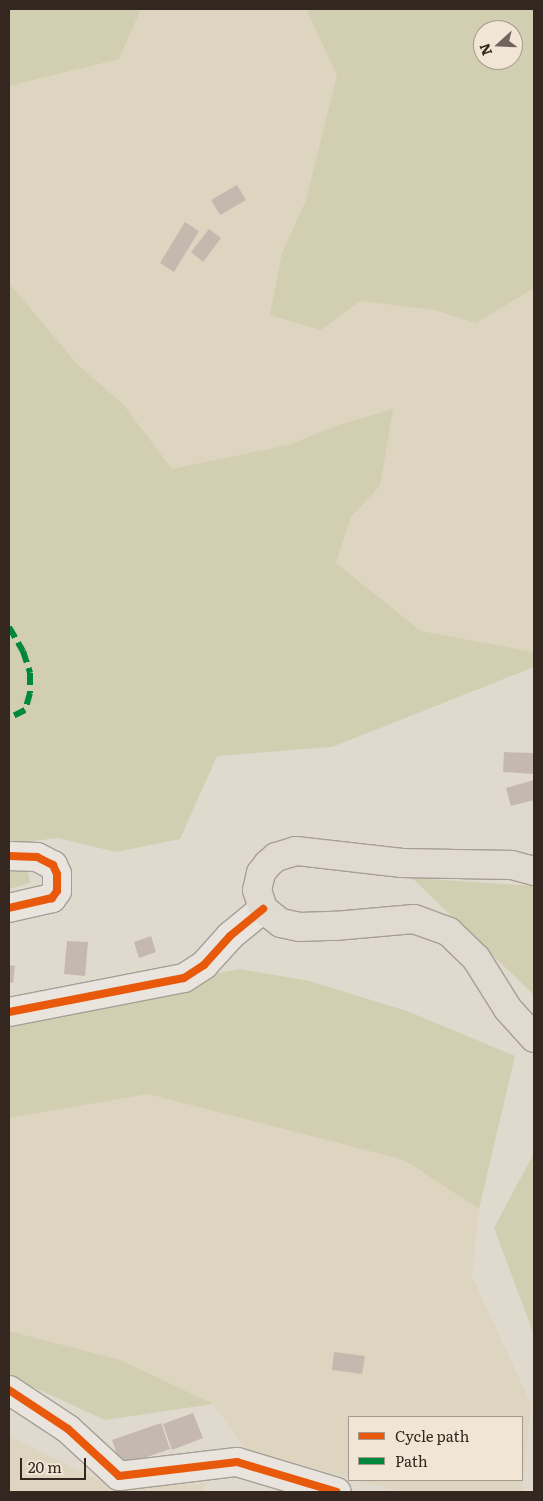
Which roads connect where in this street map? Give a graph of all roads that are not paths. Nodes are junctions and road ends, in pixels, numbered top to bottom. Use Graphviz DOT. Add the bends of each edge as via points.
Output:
graph roads {
  1 [pos="9,856"];
  2 [pos="534,871"];
  3 [pos="9,908"];
  4 [pos="263,909"];
  5 [pos="9,1012"];
  6 [pos="534,1038"];
  7 [pos="9,1390"];
  8 [pos="337,1492"];
  1 -- 3 [label="street" via="37,857 53,865 57,874 52,898"];
  2 -- 4 [label="main road" via="511,865 402,863 286,852 276,856 261,873 257,890"];
  4 -- 5 [label="street" via="230,936 204,965 184,978"];
  4 -- 6 [label="main road" via="274,920 300,926 404,919 432,923 449,932 476,958 508,1009"];
  7 -- 8 [label="street" via="68,1428 119,1476 237,1462"];
}
